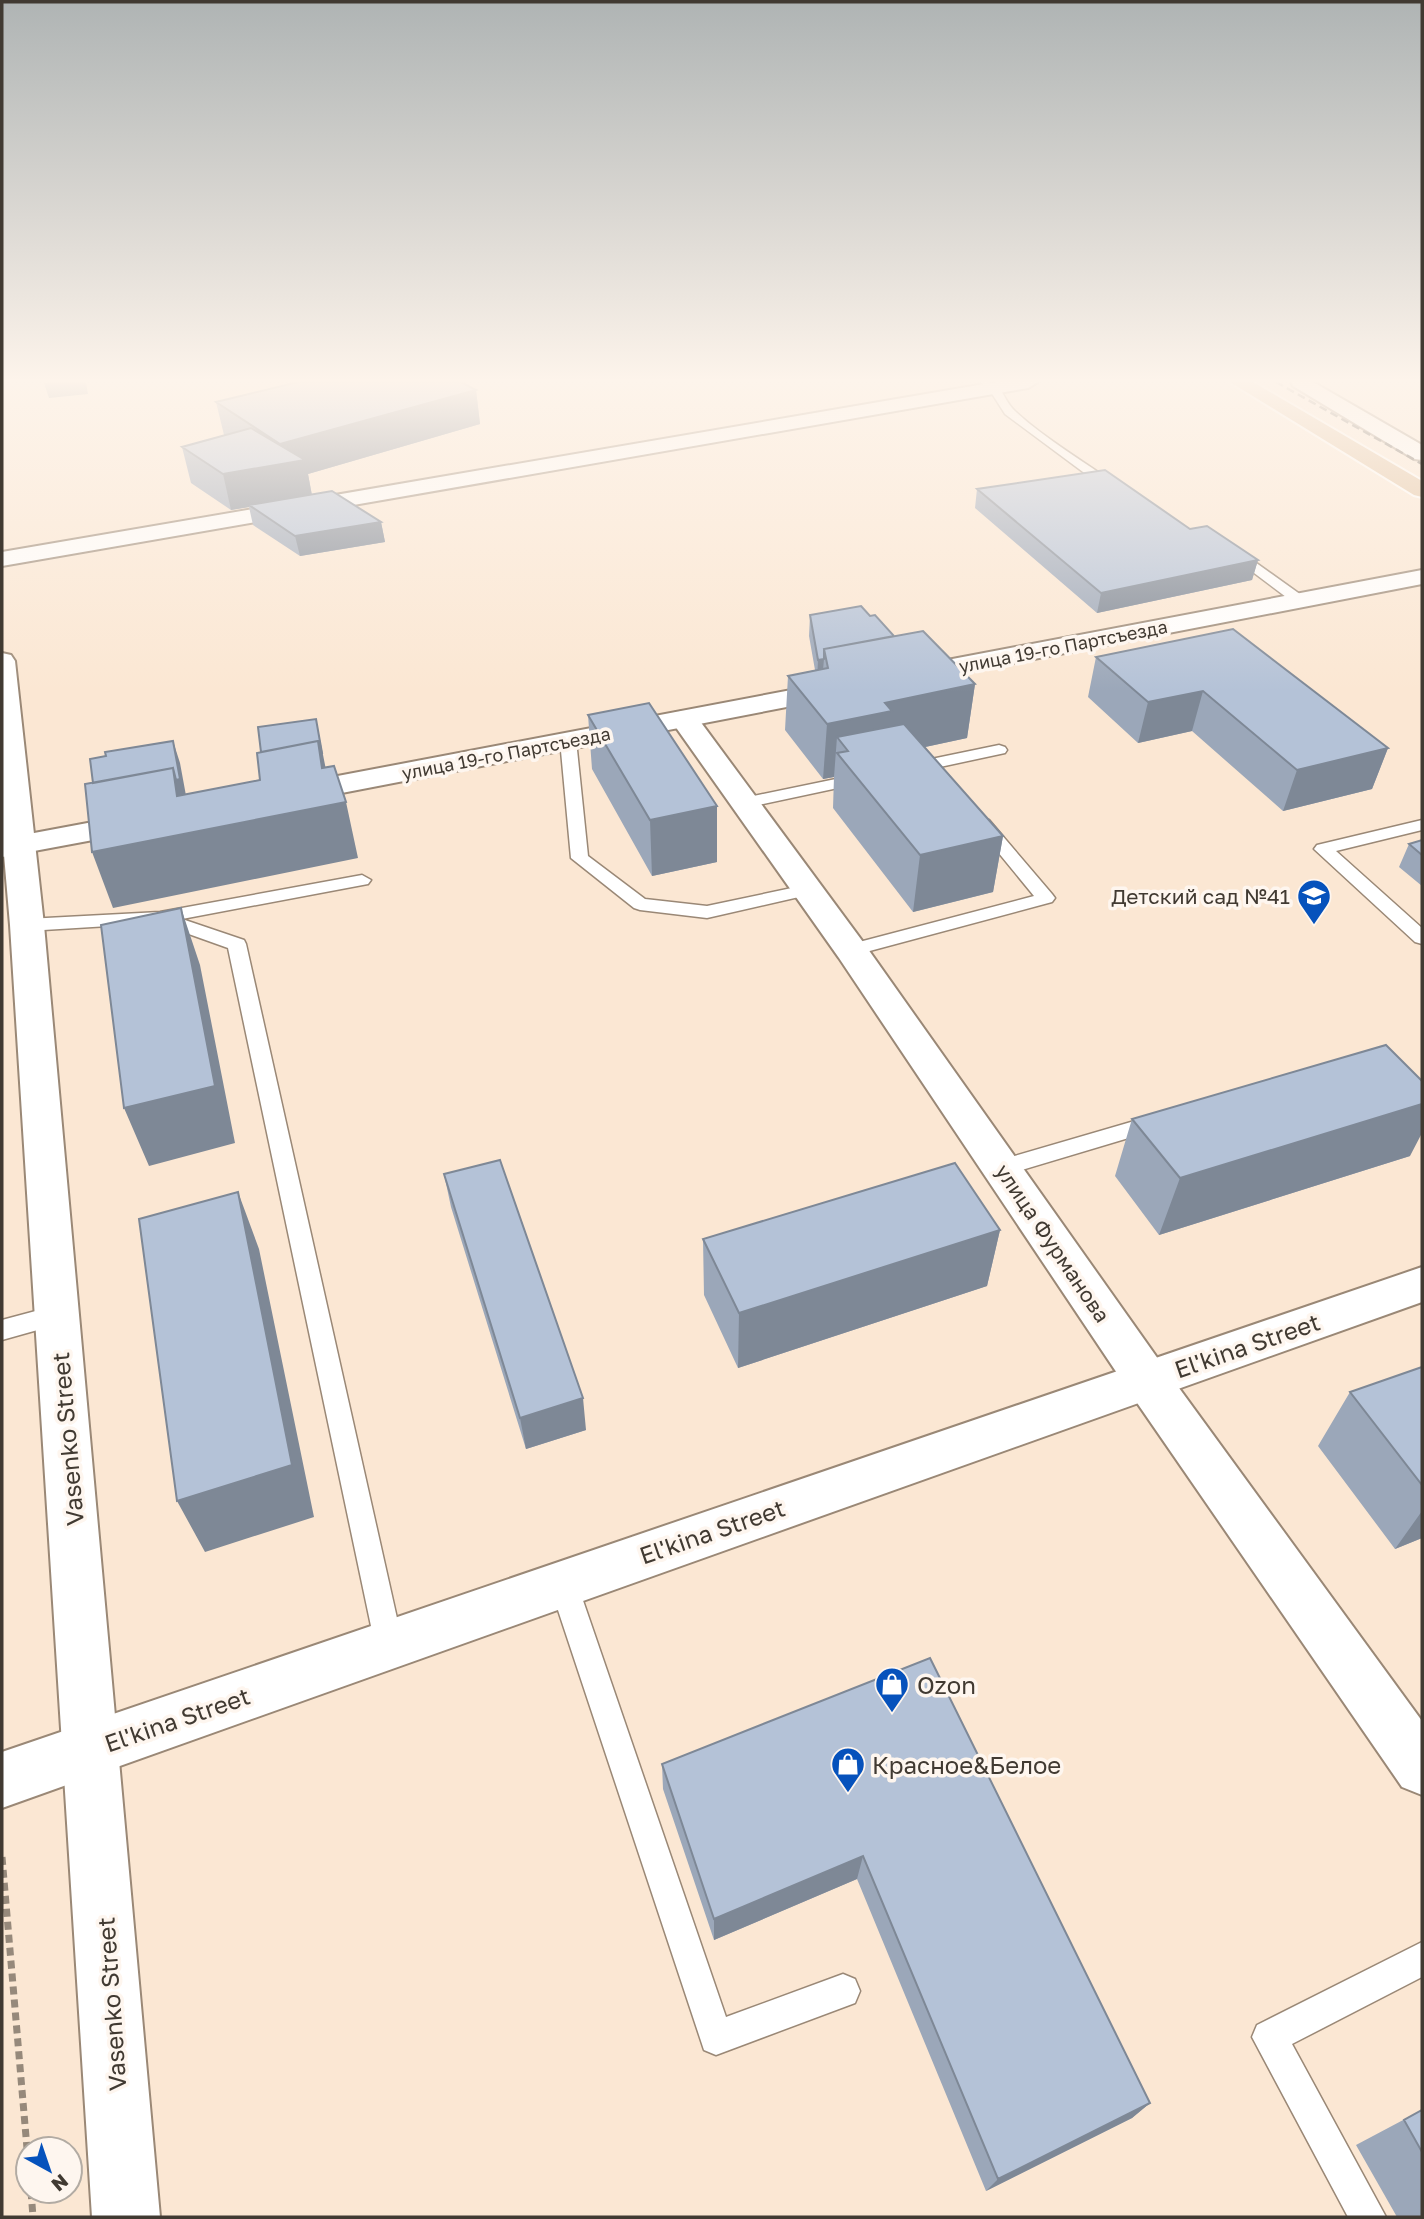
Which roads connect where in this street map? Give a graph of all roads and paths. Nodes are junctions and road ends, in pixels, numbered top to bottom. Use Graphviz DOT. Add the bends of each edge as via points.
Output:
graph roads {
  1 [pos="416,486"];
  2 [pos="1109,486"];
  3 [pos="1121,494"];
  4 [pos="1219,540"];
  5 [pos="2,559"];
  6 [pos="1422,577"];
  7 [pos="1300,600"];
  8 [pos="2,660"];
  9 [pos="684,719"];
  10 [pos="568,740"];
  11 [pos="999,750"];
  12 [pos="7,752"];
  13 [pos="933,764"];
  14 [pos="950,785"];
  15 [pos="259,799"];
  16 [pos="744,803"];
  17 [pos="968,805"];
  18 [pos="165,817"];
  19 [pos="1422,825"];
  20 [pos="10,847"];
  21 [pos="362,880"];
  22 [pos="806,890"];
  23 [pos="159,917"];
  24 [pos="27,925"];
  25 [pos="1422,937"];
  26 [pos="851,950"];
  27 [pos="1176,1117"];
  28 [pos="1002,1168"];
  29 [pos="1422,1284"];
  30 [pos="58,1315"];
  31 [pos="2,1330"];
  32 [pos="1147,1380"];
  33 [pos="562,1583"];
  34 [pos="389,1645"];
  35 [pos="92,1748"];
  36 [pos="1422,1767"];
  37 [pos="2,1780"];
  38 [pos="2,1857"];
  39 [pos="1422,1959"];
  40 [pos="843,1991"];
  41 [pos="26,2135"];
  42 [pos="126,2217"];
  43 [pos="1368,2217"];
  1 -- 5 [label="street"];
  2 -- 3 [label="lane"];
  4 -- 7 [label="lane"];
  6 -- 7 [label="street, улица 19-го Партсъезда"];
  7 -- 9 [label="street, улица 19-го Партсъезда"];
  8 -- 12 [label="street, Vasenko Street"];
  9 -- 10 [label="street, улица 19-го Партсъезда"];
  9 -- 16 [label="street, улица Фурманова"];
  10 -- 15 [label="street, улица 19-го Партсъезда"];
  10 -- 22 [label="lane" via="580,858 639,904 707,912"];
  11 -- 13 [label="lane"];
  12 -- 20 [label="street, Vasenko Street"];
  13 -- 14 [label="lane"];
  13 -- 16 [label="lane"];
  16 -- 22 [label="street, улица Фурманова"];
  17 -- 26 [label="lane" via="1046,898"];
  18 -- 20 [label="street"];
  19 -- 25 [label="lane" via="1323,849"];
  20 -- 24 [label="street, Vasenko Street"];
  21 -- 23 [label="lane"];
  22 -- 26 [label="street, улица Фурманова"];
  23 -- 24 [label="lane"];
  23 -- 34 [label="lane" via="237,944"];
  24 -- 30 [label="street, Vasenko Street"];
  26 -- 28 [label="street, улица Фурманова"];
  27 -- 28 [label="lane"];
  28 -- 32 [label="street, улица Фурманова"];
  29 -- 32 [label="street, El'kina Street"];
  30 -- 31 [label="lane"];
  30 -- 35 [label="street, Vasenko Street"];
  32 -- 33 [label="street, El'kina Street"];
  32 -- 36 [label="street, улица Фурманова"];
  33 -- 34 [label="street, El'kina Street"];
  33 -- 40 [label="lane" via="716,2038"];
  34 -- 35 [label="street, El'kina Street"];
  35 -- 37 [label="street, El'kina Street"];
  35 -- 42 [label="street, Vasenko Street"];
  38 -- 41 [label="path"];
  39 -- 43 [label="lane" via="1269,2037"];
}
